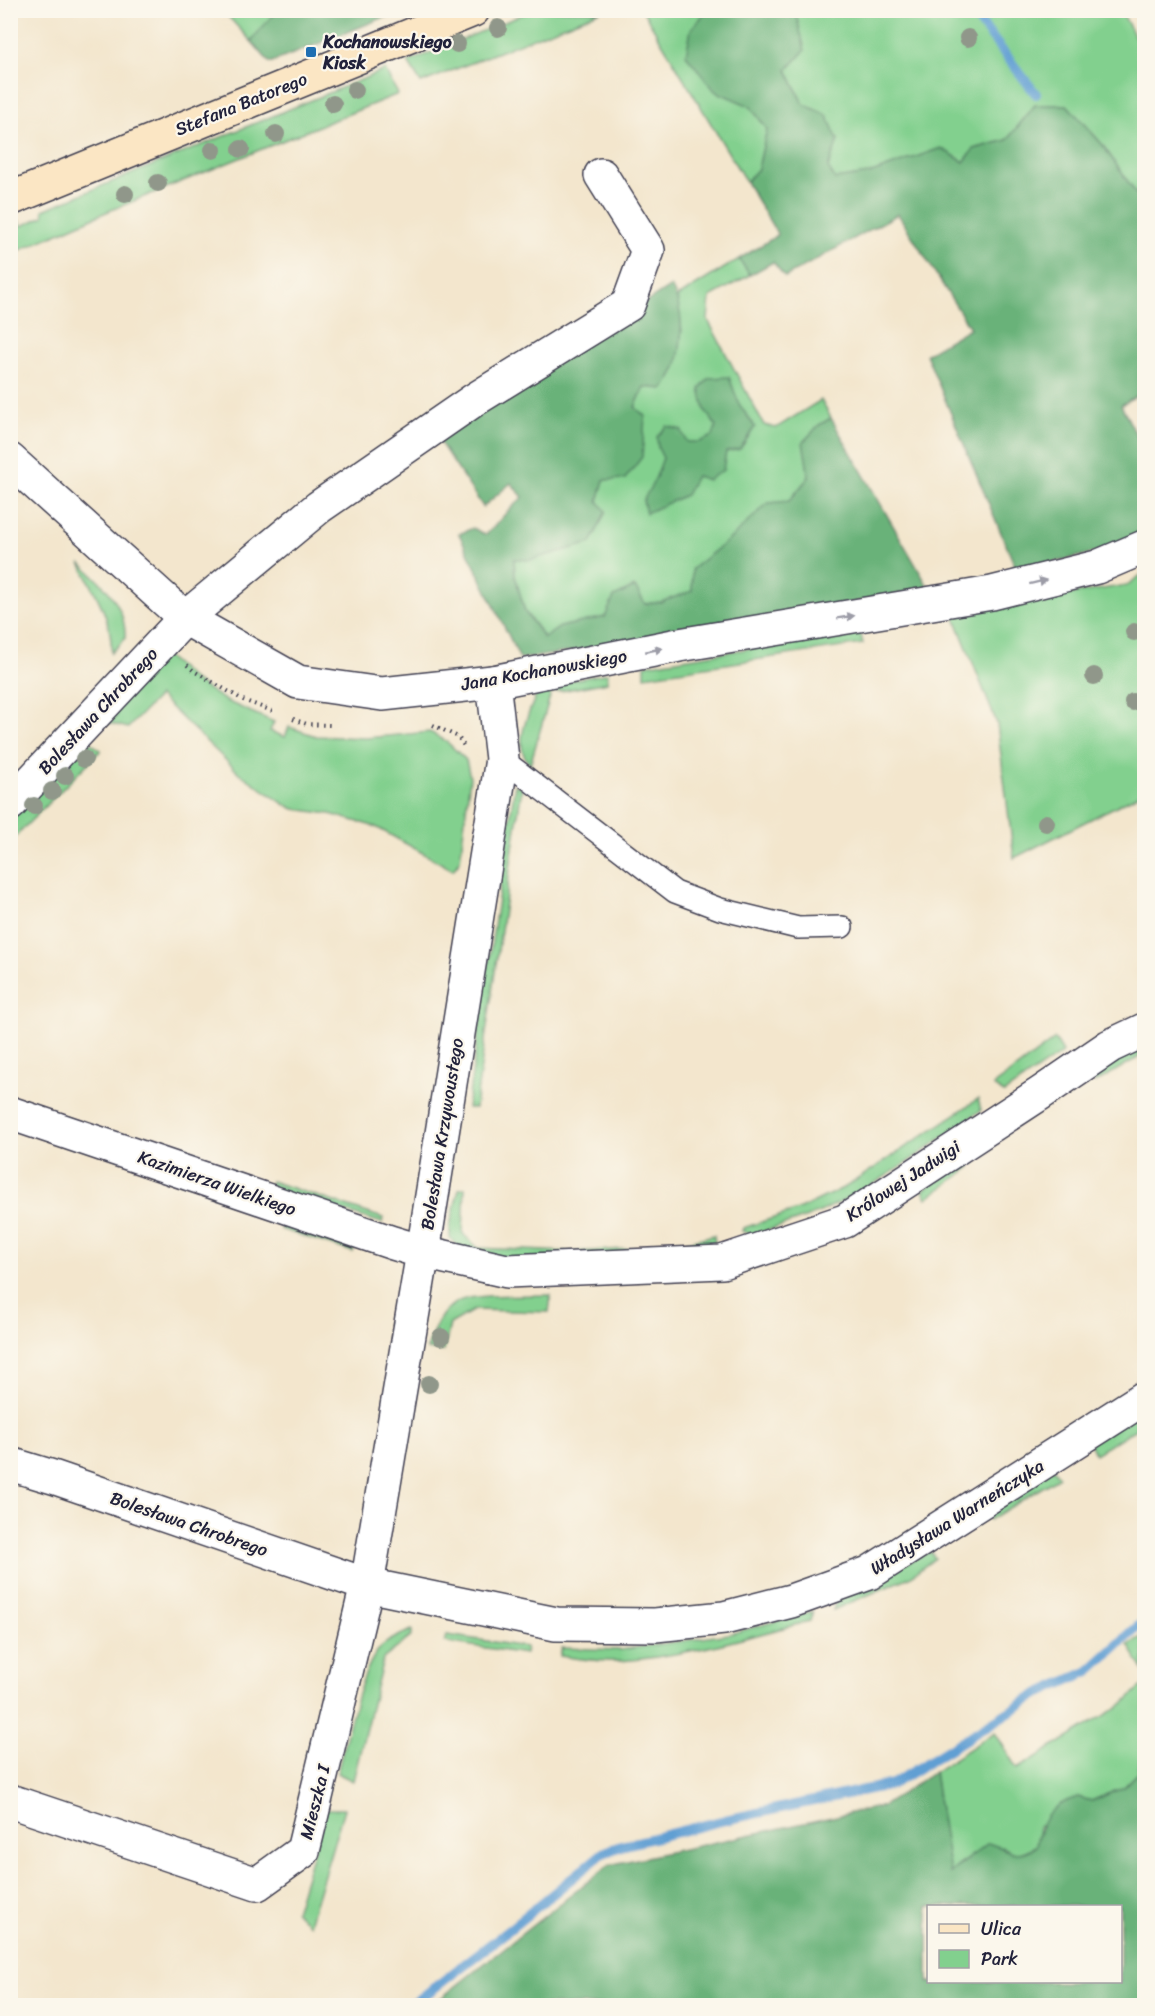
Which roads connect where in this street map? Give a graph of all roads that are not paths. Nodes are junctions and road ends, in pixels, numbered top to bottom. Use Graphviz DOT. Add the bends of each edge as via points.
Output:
graph roads {
  1 [pos="473,10"];
  2 [pos="601,175"];
  3 [pos="10,199"];
  4 [pos="10,460"];
  5 [pos="1144,548"];
  6 [pos="185,618"];
  7 [pos="494,682"];
  8 [pos="502,759"];
  9 [pos="10,804"];
  10 [pos="842,927"];
  11 [pos="1144,1030"];
  12 [pos="10,1113"];
  13 [pos="423,1252"];
  14 [pos="1144,1398"];
  15 [pos="10,1464"];
  16 [pos="367,1585"];
  17 [pos="10,1801"];
  1 -- 3 [label="street, Stefana Batorego"];
  2 -- 6 [label="street, Bolesława Chrobrego" via="648,250 628,305 474,400 318,507"];
  4 -- 6 [label="street, Jana Kochanowskiego"];
  7 -- 5 [label="street, Jana Kochanowskiego, one-way" via="678,645 992,593 1097,567"];
  6 -- 7 [label="street, Jana Kochanowskiego" via="298,682 382,694"];
  6 -- 9 [label="street, Bolesława Chrobrego"];
  7 -- 8 [label="street, Bolesława Krzywoustego"];
  8 -- 10 [label="lane" via="675,892 720,909 798,928"];
  8 -- 13 [label="street, Bolesława Krzywoustego"];
  11 -- 13 [label="street, Królowej Jadwigi" via="1110,1046 845,1221 722,1262 507,1271"];
  12 -- 13 [label="street, Kazimierza Wielkiego"];
  13 -- 16 [label="street, Bolesława Krzywoustego"];
  14 -- 16 [label="street, Władysława Warneńczyka" via="869,1573 791,1601 724,1618 655,1625 556,1624"];
  15 -- 16 [label="street, Bolesława Chrobrego"];
  16 -- 17 [label="street, Mieszka I" via="303,1851 257,1884"];
}
